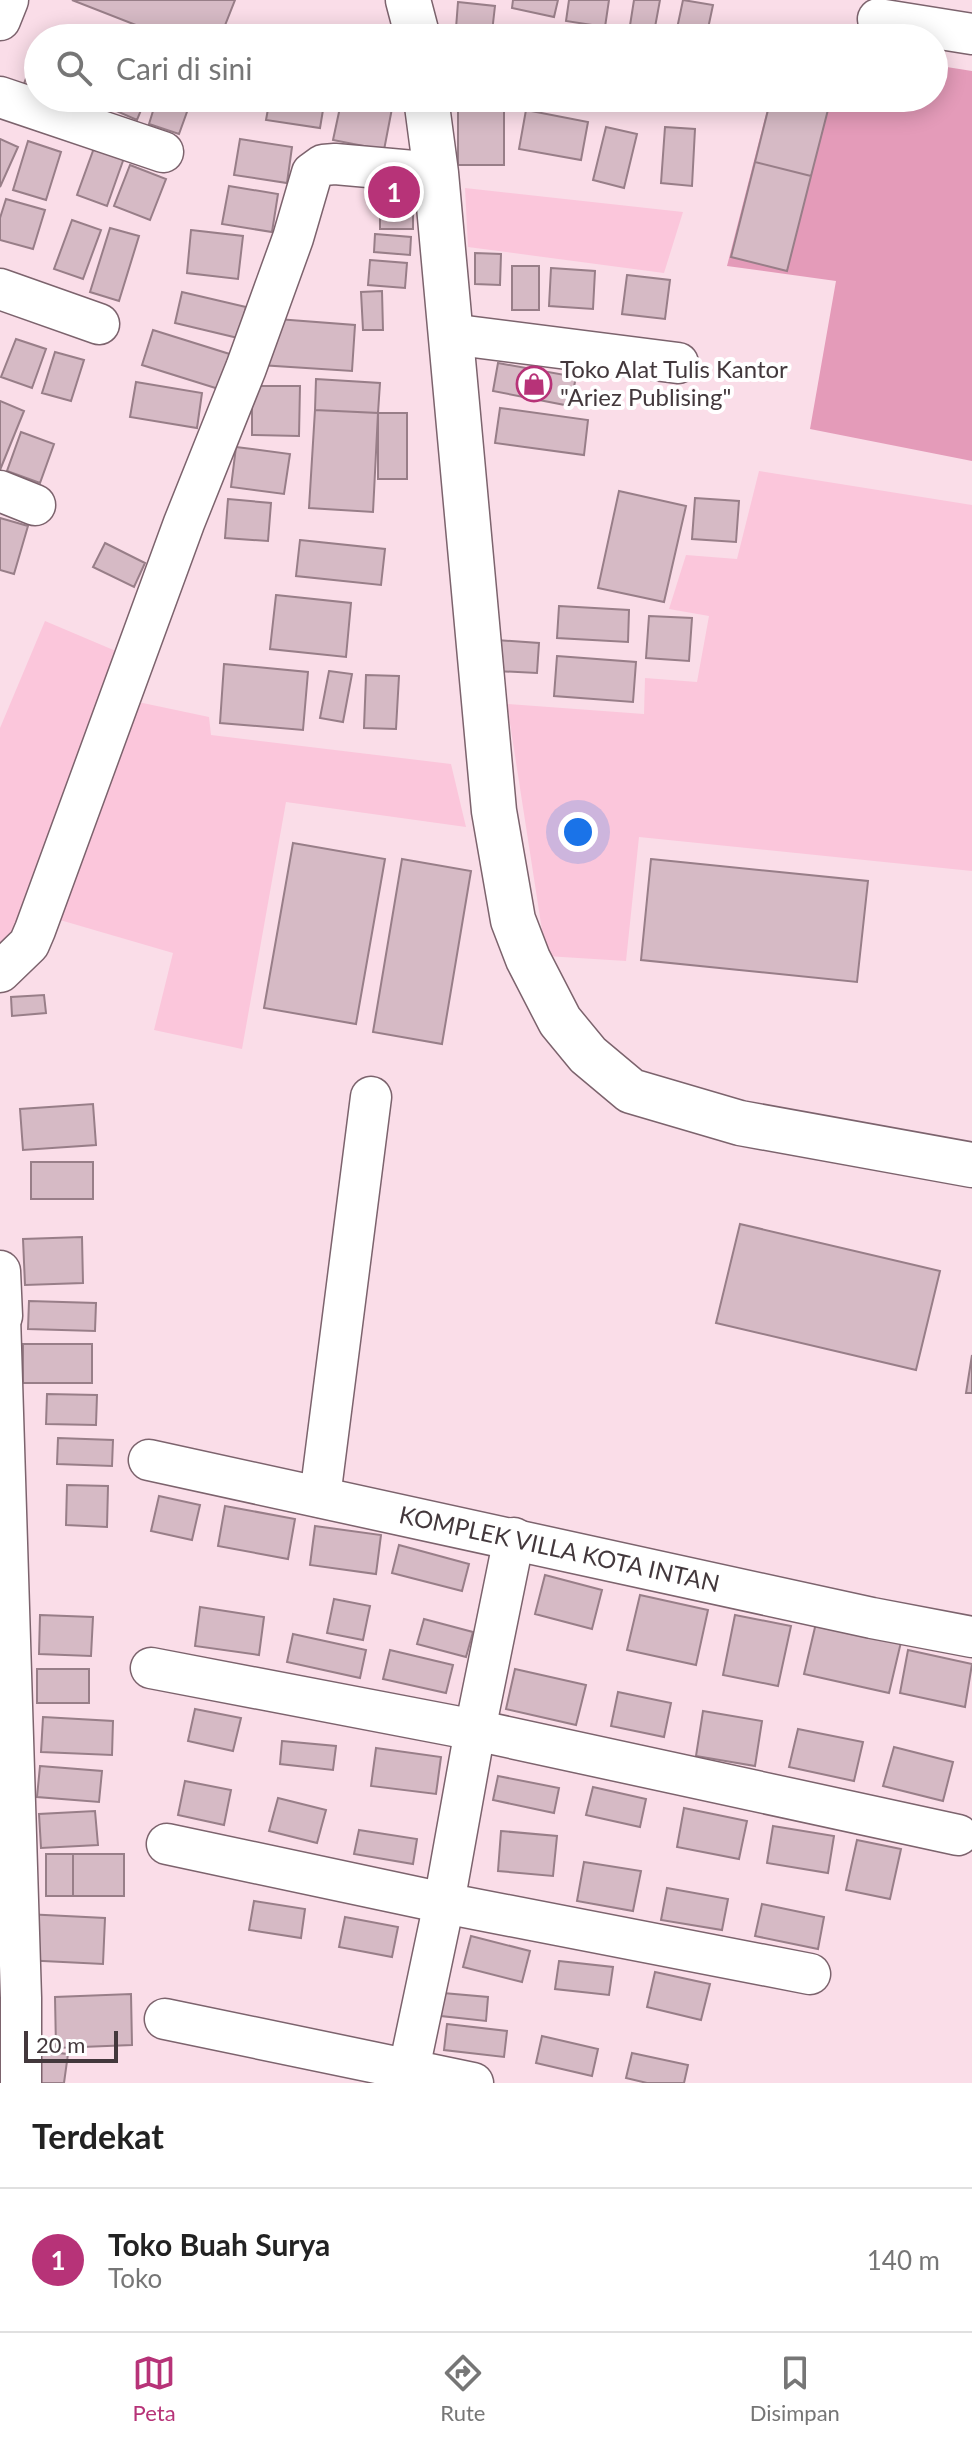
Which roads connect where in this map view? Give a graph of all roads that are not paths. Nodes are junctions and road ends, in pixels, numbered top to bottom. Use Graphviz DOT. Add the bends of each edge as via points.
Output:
graph roads {
  1 [pos="8,0"];
  2 [pos="408,0"];
  3 [pos="878,19"];
  4 [pos="0,20"];
  5 [pos="414,24"];
  6 [pos="909,24"];
  7 [pos="948,30"];
  8 [pos="972,34"];
  9 [pos="0,97"];
  10 [pos="24,105"];
  11 [pos="44,112"];
  12 [pos="428,112"];
  13 [pos="163,152"];
  14 [pos="436,173"];
  15 [pos="0,289"];
  16 [pos="99,324"];
  17 [pos="450,334"];
  18 [pos="678,363"];
  19 [pos="0,972"];
  20 [pos="371,1097"];
  21 [pos="972,1165"];
  22 [pos="0,1271"];
  23 [pos="1,1316"];
  24 [pos="149,1460"];
  25 [pos="320,1497"];
  26 [pos="514,1538"];
  27 [pos="972,1637"];
  28 [pos="151,1668"];
  29 [pos="475,1730"];
  30 [pos="958,1835"];
  31 [pos="167,1844"];
  32 [pos="444,1903"];
  33 [pos="810,1974"];
  34 [pos="165,2019"];
  35 [pos="408,2076"];
  36 [pos="21,2083"];
  37 [pos="473,2083"];
  1 -- 4 [label="street"];
  2 -- 5 [label="main road"];
  3 -- 6 [label="street"];
  7 -- 8 [label="street"];
  9 -- 10 [label="street"];
  11 -- 13 [label="street"];
  12 -- 14 [label="main road"];
  14 -- 17 [label="main road"];
  14 -- 19 [label="street" via="335,164 312,173 246,368 35,930 29,944"];
  15 -- 16 [label="street"];
  17 -- 18 [label="street"];
  17 -- 21 [label="main road" via="494,811 513,920 560,1021 588,1055 631,1091 740,1123"];
  20 -- 25 [label="street"];
  22 -- 23 [label="street"];
  23 -- 36 [label="street"];
  24 -- 25 [label="street, KOMPLEK VILLA KOTA INTAN"];
  25 -- 26 [label="street, KOMPLEK VILLA KOTA INTAN"];
  26 -- 27 [label="street, KOMPLEK VILLA KOTA INTAN"];
  26 -- 29 [label="street"];
  28 -- 29 [label="street"];
  29 -- 30 [label="street"];
  29 -- 32 [label="street"];
  31 -- 32 [label="street"];
  32 -- 33 [label="street"];
  32 -- 35 [label="street"];
  34 -- 35 [label="street"];
  35 -- 37 [label="street"];
}
